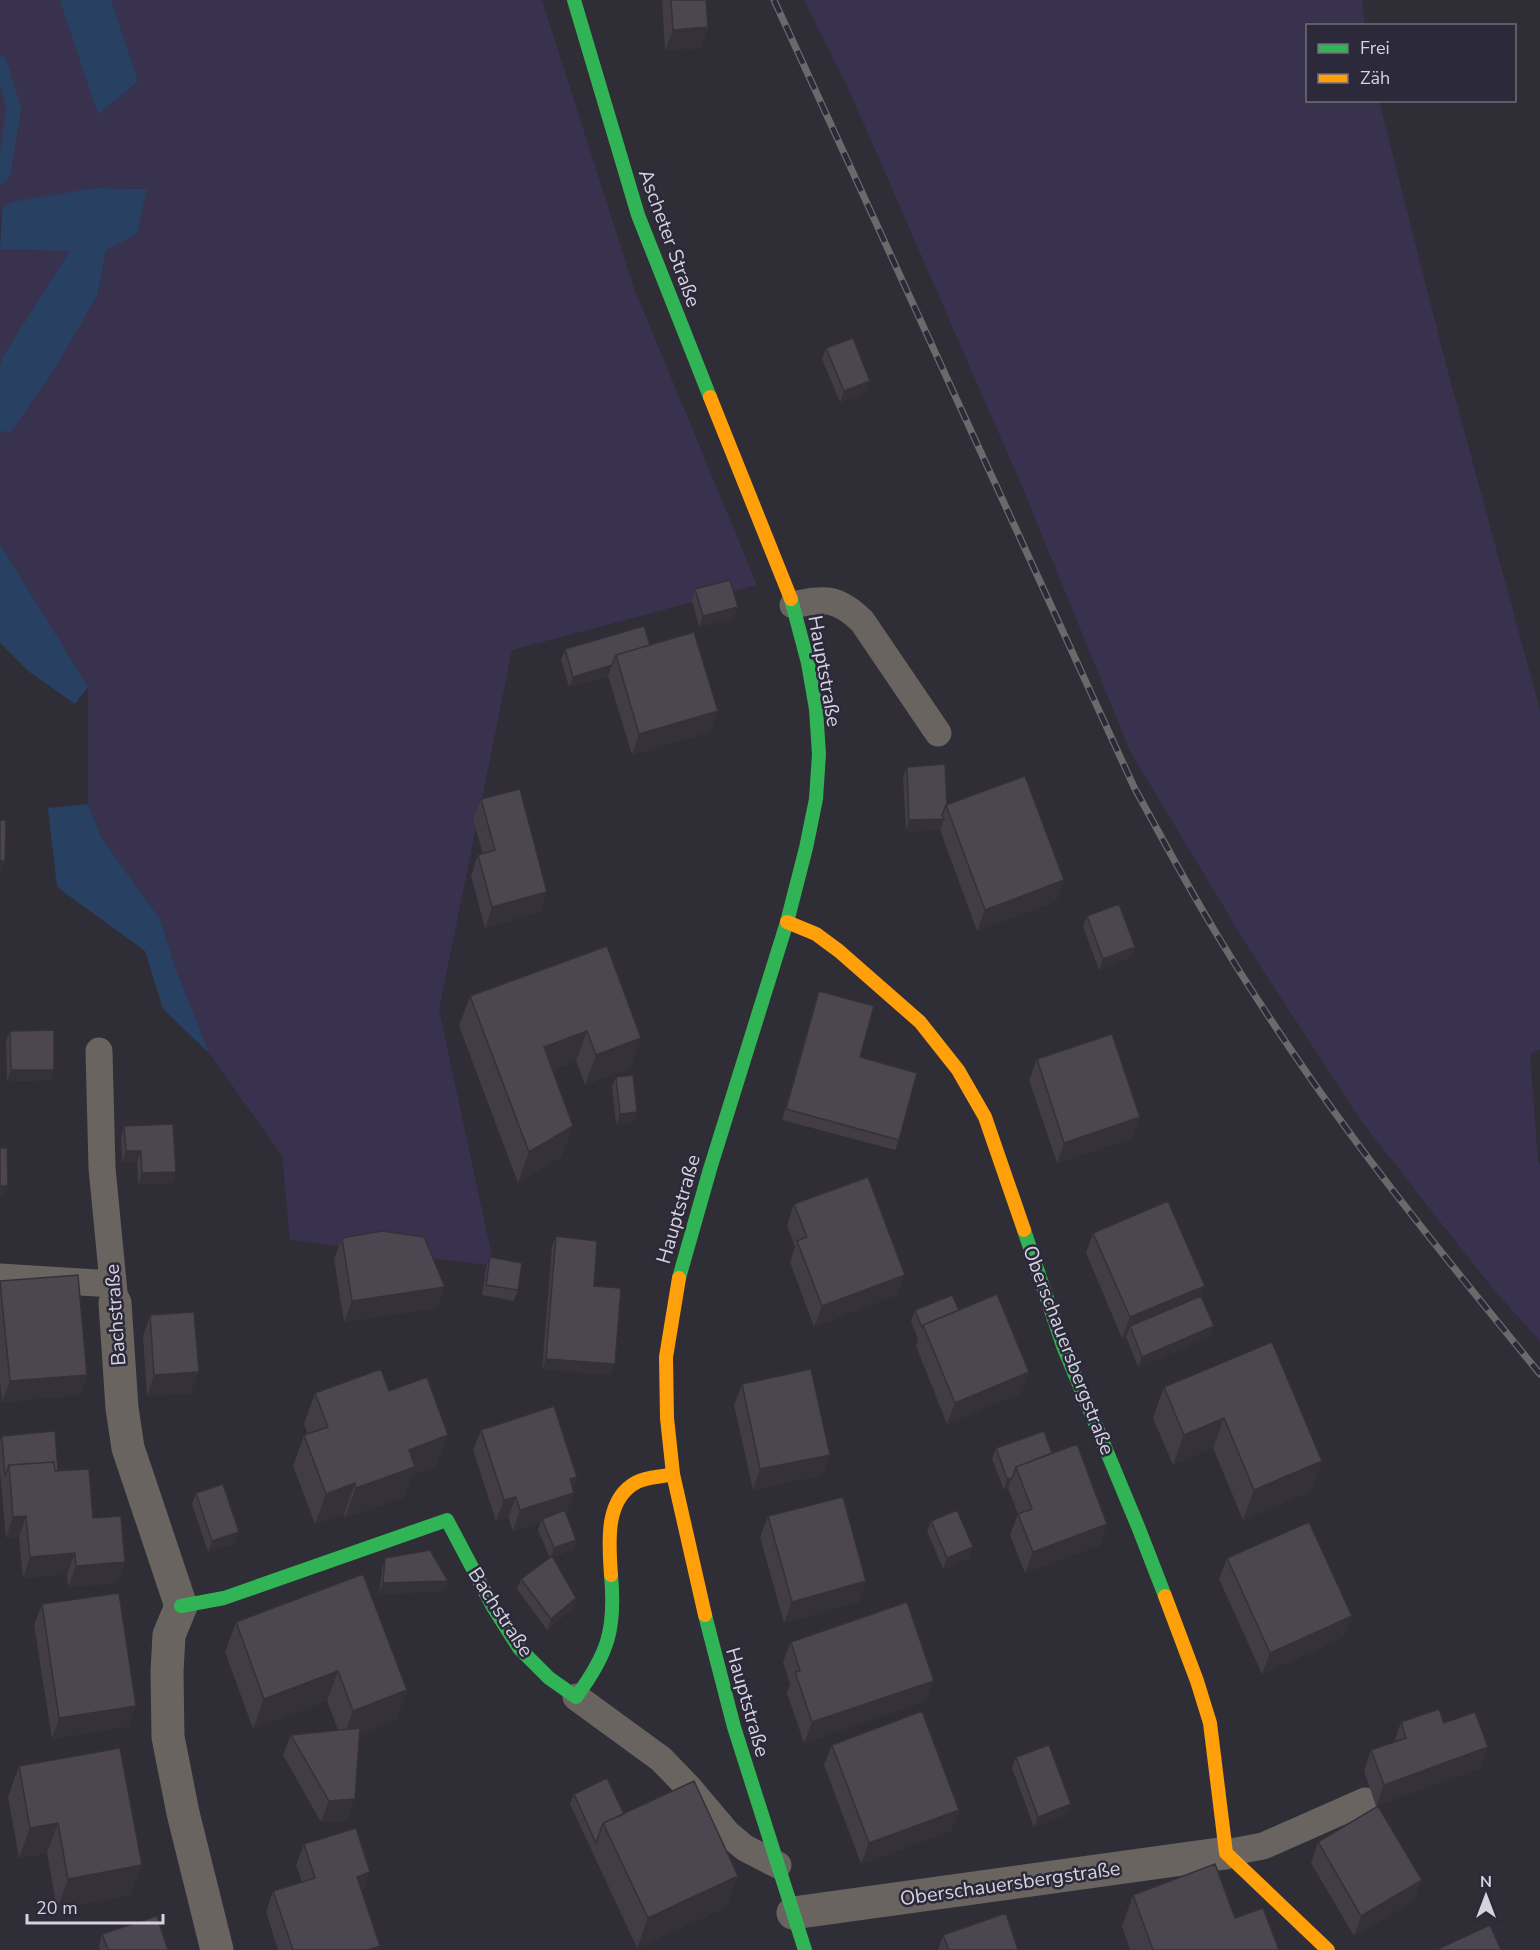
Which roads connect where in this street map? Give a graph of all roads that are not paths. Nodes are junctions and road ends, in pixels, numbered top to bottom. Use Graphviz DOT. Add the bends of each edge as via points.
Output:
graph roads {
  1 [pos="574,0"];
  2 [pos="745,484"];
  3 [pos="793,605"];
  4 [pos="938,733"];
  5 [pos="787,922"];
  6 [pos="99,1051"];
  7 [pos="0,1278"];
  8 [pos="114,1294"];
  9 [pos="673,1474"];
  10 [pos="181,1606"];
  11 [pos="576,1698"];
  12 [pos="1365,1801"];
  13 [pos="1226,1853"];
  14 [pos="778,1865"];
  15 [pos="793,1913"];
  16 [pos="217,1950"];
  17 [pos="805,1950"];
  18 [pos="1328,1950"];
  1 -- 2 [label="main road, Ascheter Straße" via="638,215"];
  2 -- 3 [label="main road, Hauptstraße"];
  3 -- 4 [label="lane" via="814,600 848,607 862,621"];
  3 -- 5 [label="main road, Hauptstraße" via="808,663 819,754 816,799"];
  5 -- 9 [label="main road, Hauptstraße" via="679,1276 666,1357"];
  5 -- 13 [label="main road, Oberschauersbergstraße" via="816,934 839,951 920,1022 958,1070 985,1117 1063,1346 1197,1681 1210,1724"];
  6 -- 8 [label="lane, Bachstraße" via="102,1168"];
  7 -- 8 [label="lane"];
  8 -- 10 [label="street, Bachstraße" via="128,1448"];
  9 -- 11 [label="main road" via="636,1482 620,1495 609,1543 613,1602 610,1635 598,1667"];
  9 -- 14 [label="main road, Hauptstraße" via="733,1724"];
  10 -- 11 [label="main road, Bachstraße" via="224,1598 447,1521 519,1648"];
  10 -- 16 [label="street" via="169,1635 168,1737"];
  11 -- 14 [label="lane" via="661,1759 745,1848"];
  12 -- 13 [label="lane" via="1263,1845"];
  13 -- 15 [label="street, Oberschauersbergstraße"];
  13 -- 18 [label="main road"];
  14 -- 15 [label="main road, Hauptstraße"];
  15 -- 17 [label="main road, Hauptstraße"];
}
